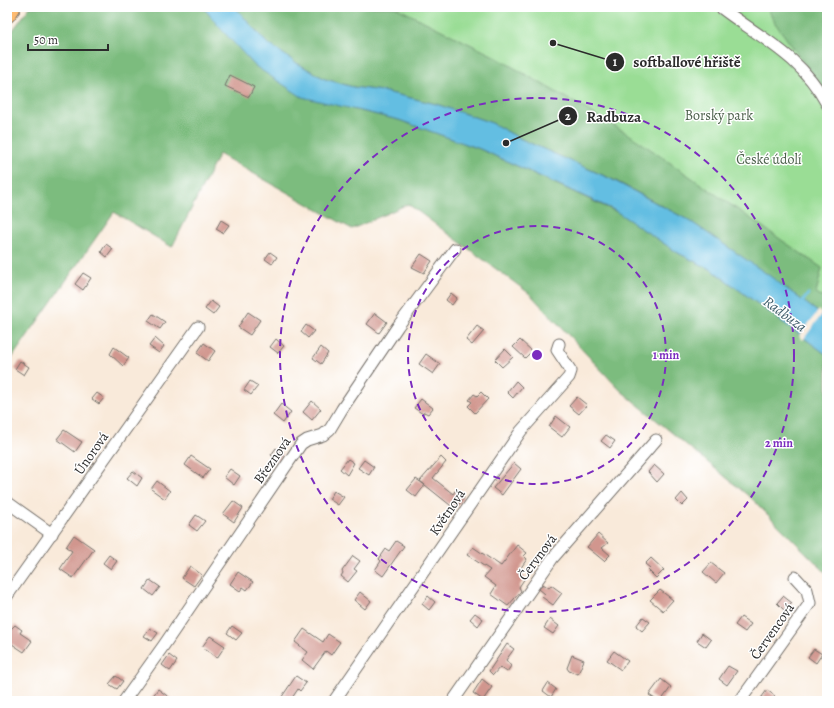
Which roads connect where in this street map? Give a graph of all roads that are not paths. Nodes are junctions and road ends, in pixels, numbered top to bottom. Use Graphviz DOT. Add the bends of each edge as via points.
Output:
graph roads {
  1 [pos="12,7"];
  2 [pos="720,7"];
  3 [pos="7,14"];
  4 [pos="827,104"];
  5 [pos="455,249"];
  6 [pos="198,327"];
  7 [pos="559,344"];
  8 [pos="656,440"];
  9 [pos="7,502"];
  10 [pos="52,534"];
  11 [pos="795,577"];
  12 [pos="7,596"];
  13 [pos="124,701"];
  14 [pos="334,701"];
  15 [pos="453,701"];
  16 [pos="740,701"];
  1 -- 3 [label="highway"];
  2 -- 4 [label="street" via="775,44 800,66"];
  5 -- 13 [label="street, Březnová" via="398,326 330,430 301,444"];
  6 -- 10 [label="street, Únorová"];
  7 -- 14 [label="street, Květnová" via="557,350 572,371 569,377 521,431"];
  8 -- 15 [label="street, Červnová" via="552,559"];
  9 -- 10 [label="street"];
  10 -- 12 [label="street, Únorová"];
  11 -- 16 [label="street, Červencová" via="807,590 810,603"];
}
